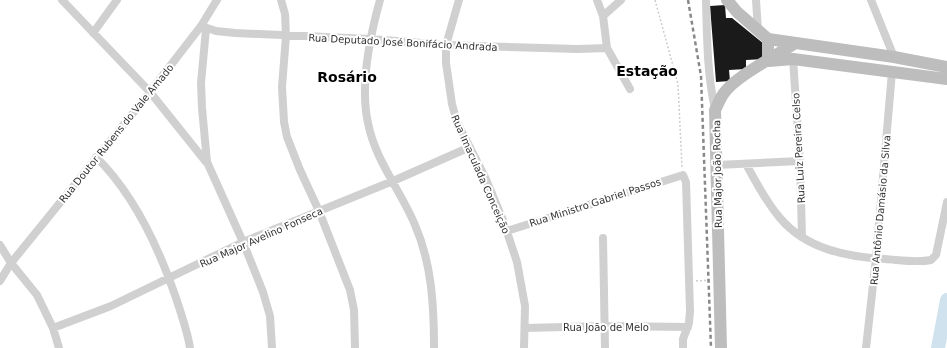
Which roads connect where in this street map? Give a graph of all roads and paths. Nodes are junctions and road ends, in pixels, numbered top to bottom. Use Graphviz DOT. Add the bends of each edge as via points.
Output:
graph roads {
  1 [pos="62,0"];
  2 [pos="117,0"];
  3 [pos="217,0"];
  4 [pos="281,0"];
  5 [pos="380,0"];
  6 [pos="459,0"];
  7 [pos="597,0"];
  8 [pos="621,0"];
  9 [pos="655,0"];
  10 [pos="706,0"];
  11 [pos="756,0"];
  12 [pos="871,0"];
  13 [pos="730,4"];
  14 [pos="603,16"];
  15 [pos="203,28"];
  16 [pos="758,30"];
  17 [pos="93,33"];
  18 [pos="286,36"];
  19 [pos="371,39"];
  20 [pos="768,39"];
  21 [pos="795,43"];
  22 [pos="446,45"];
  23 [pos="820,47"];
  24 [pos="607,48"];
  25 [pos="788,55"];
  26 [pos="894,57"];
  27 [pos="768,61"];
  28 [pos="819,62"];
  29 [pos="947,67"];
  30 [pos="892,72"];
  31 [pos="947,78"];
  32 [pos="630,89"];
  33 [pos="150,92"];
  34 [pos="715,110"];
  35 [pos="470,147"];
  36 [pos="96,157"];
  37 [pos="800,161"];
  38 [pos="207,162"];
  39 [pos="746,164"];
  40 [pos="717,165"];
  41 [pos="683,174"];
  42 [pos="393,181"];
  43 [pos="947,202"];
  44 [pos="319,211"];
  45 [pos="507,230"];
  46 [pos="802,237"];
  47 [pos="603,238"];
  48 [pos="243,242"];
  49 [pos="0,245"];
  50 [pos="876,258"];
  51 [pos="11,263"];
  52 [pos="169,278"];
  53 [pos="720,280"];
  54 [pos="0,281"];
  55 [pos="688,281"];
  56 [pos="604,326"];
  57 [pos="688,327"];
  58 [pos="53,328"];
  59 [pos="525,328"];
  60 [pos="60,348"];
  61 [pos="190,348"];
  62 [pos="272,348"];
  63 [pos="354,348"];
  64 [pos="434,348"];
  65 [pos="524,348"];
  66 [pos="604,348"];
  67 [pos="683,348"];
  68 [pos="721,348"];
  69 [pos="866,348"];
  1 -- 17 [label="street"];
  2 -- 17 [label="street"];
  3 -- 15 [label="street, Rua Doutor Rubens do Vale Amado"];
  4 -- 18 [label="street" via="285,14"];
  5 -- 19 [label="street"];
  6 -- 22 [label="street, Rua Imaculada Conceição"];
  7 -- 14 [label="street"];
  8 -- 14 [label="street"];
  9 -- 41 [label="path" via="678,84"];
  10 -- 34 [label="street, Rua Major João Rocha" via="709,70"];
  11 -- 16 [label="street"];
  12 -- 26 [label="street"];
  13 -- 16 [label="main road"];
  14 -- 24 [label="street"];
  15 -- 18 [label="street, Rua Deputado José Bonifácio Andrada"];
  15 -- 33 [label="street, Rua Doutor Rubens do Vale Amado"];
  15 -- 38 [label="street" via="202,108"];
  16 -- 20 [label="main road"];
  17 -- 33 [label="street"];
  18 -- 19 [label="street, Rua Deputado José Bonifácio Andrada"];
  18 -- 44 [label="street" via="282,87 284,122 287,137"];
  19 -- 22 [label="street, Rua Deputado José Bonifácio Andrada"];
  19 -- 42 [label="street" via="366,91 368,124 378,155"];
  20 -- 21 [label="main road"];
  20 -- 25 [label="main road"];
  20 -- 27 [label="main road"];
  21 -- 23 [label="main road"];
  21 -- 25 [label="main road"];
  22 -- 24 [label="street, Rua Deputado José Bonifácio Andrada"];
  22 -- 35 [label="street, Rua Imaculada Conceição" via="452,104 457,122"];
  23 -- 26 [label="main road"];
  23 -- 28 [label="main road"];
  24 -- 32 [label="street"];
  25 -- 27 [label="main road"];
  25 -- 28 [label="main road"];
  25 -- 37 [label="street, Rua Luiz Pereira Celso"];
  26 -- 29 [label="main road"];
  26 -- 30 [label="main road"];
  27 -- 34 [label="main road" via="733,83"];
  28 -- 30 [label="main road"];
  30 -- 31 [label="main road"];
  30 -- 50 [label="street, Rua Antônio Damásio da Silva"];
  33 -- 36 [label="street, Rua Doutor Rubens do Vale Amado"];
  33 -- 38 [label="street"];
  34 -- 40 [label="main road, Rua Major João Rocha"];
  35 -- 42 [label="street, Rua Major Avelino Fonseca"];
  35 -- 45 [label="street, Rua Imaculada Conceição"];
  36 -- 51 [label="street, Rua Doutor Rubens do Vale Amado"];
  36 -- 52 [label="street" via="127,195 153,241"];
  37 -- 39 [label="street"];
  37 -- 46 [label="street, Rua Luiz Pereira Celso"];
  38 -- 48 [label="street"];
  39 -- 40 [label="street"];
  39 -- 46 [label="street" via="774,211 786,225"];
  40 -- 53 [label="main road, Rua Major João Rocha"];
  41 -- 45 [label="street, Rua Ministro Gabriel Passos"];
  41 -- 55 [label="street" via="686,182"];
  42 -- 44 [label="street, Rua Major Avelino Fonseca"];
  42 -- 64 [label="street" via="415,225 423,249 434,317"];
  43 -- 50 [label="street" via="936,256 931,260"];
  44 -- 48 [label="street, Rua Major Avelino Fonseca"];
  44 -- 63 [label="street" via="350,290 354,315"];
  45 -- 59 [label="street, Rua Imaculada Conceição" via="517,262 525,306"];
  46 -- 50 [label="street" via="842,254"];
  47 -- 56 [label="street"];
  48 -- 52 [label="street, Rua Major Avelino Fonseca"];
  48 -- 62 [label="street" via="268,305"];
  49 -- 51 [label="street"];
  50 -- 69 [label="street, Rua Antônio Damásio da Silva"];
  51 -- 54 [label="street, Rua Doutor Rubens do Vale Amado"];
  51 -- 58 [label="street" via="37,295"];
  52 -- 58 [label="street, Rua Major Avelino Fonseca" via="111,306"];
  52 -- 61 [label="street"];
  53 -- 55 [label="path"];
  53 -- 68 [label="main road, Rua Major João Rocha"];
  55 -- 57 [label="street"];
  56 -- 57 [label="street, Rua João de Melo"];
  56 -- 59 [label="street, Rua João de Melo"];
  56 -- 66 [label="street"];
  57 -- 67 [label="street" via="683,339"];
  58 -- 60 [label="street"];
  59 -- 65 [label="street, Rua Imaculada Conceição"];
}
